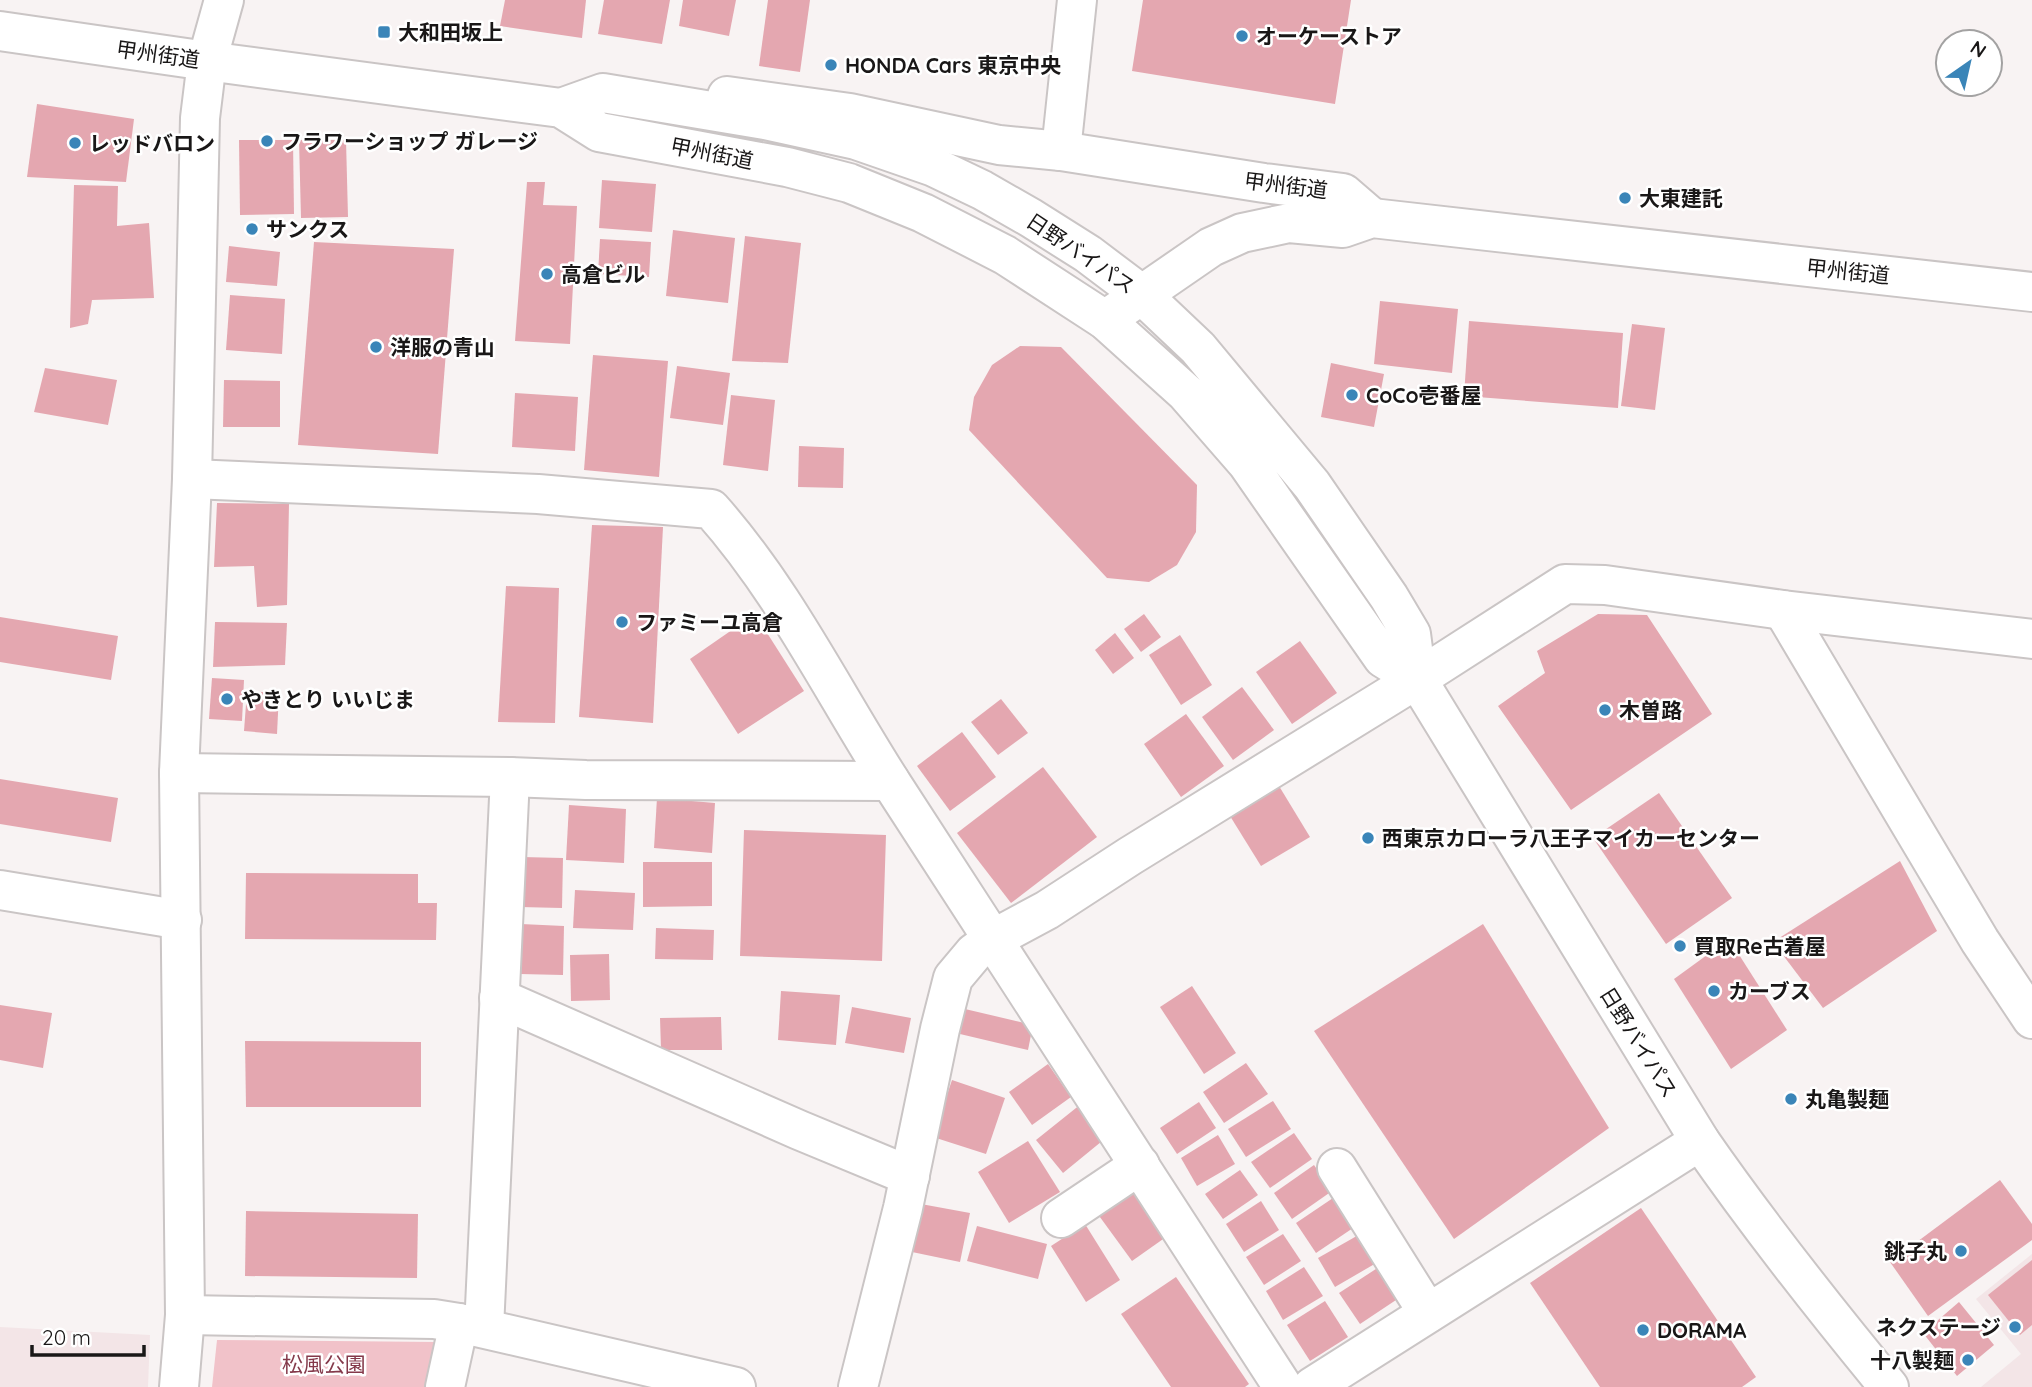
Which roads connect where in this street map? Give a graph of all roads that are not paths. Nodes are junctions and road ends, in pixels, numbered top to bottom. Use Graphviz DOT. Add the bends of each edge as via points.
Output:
graph roads {
  1 [pos="224,0"];
  2 [pos="1077,0"];
  3 [pos="0,30"];
  4 [pos="207,61"];
  5 [pos="653,102"];
  6 [pos="561,108"];
  7 [pos="1060,151"];
  8 [pos="1372,218"];
  9 [pos="2032,292"];
  10 [pos="1141,293"];
  11 [pos="1105,320"];
  12 [pos="192,479"];
  13 [pos="1783,610"];
  14 [pos="2032,639"];
  15 [pos="1416,679"];
  16 [pos="179,773"];
  17 [pos="510,777"];
  18 [pos="890,781"];
  19 [pos="0,890"];
  20 [pos="182,919"];
  21 [pos="993,939"];
  22 [pos="499,998"];
  23 [pos="2032,1019"];
  24 [pos="1700,1141"];
  25 [pos="1140,1165"];
  26 [pos="1337,1168"];
  27 [pos="910,1176"];
  28 [pos="1061,1219"];
  29 [pos="1428,1313"];
  30 [pos="185,1315"];
  31 [pos="472,1326"];
  32 [pos="180,1387"];
  33 [pos="445,1387"];
  34 [pos="736,1387"];
  35 [pos="858,1387"];
  36 [pos="1283,1387"];
  37 [pos="1312,1387"];
  38 [pos="1889,1387"];
  1 -- 4 [label="main road"];
  2 -- 7 [label="main road"];
  3 -- 4 [label="main road, 甲州街道"];
  4 -- 6 [label="main road, 甲州街道"];
  4 -- 12 [label="main road" via="200,118"];
  5 -- 6 [label="main road, 日野バイパス" via="603,93"];
  5 -- 7 [label="main road, 甲州街道" via="685,91 850,113 999,145"];
  5 -- 10 [label="main road, 日野バイパス" via="856,140 934,167 1031,218"];
  6 -- 11 [label="main road, 甲州街道" via="599,132 849,183 923,213 1005,255"];
  7 -- 8 [label="main road, 甲州街道" via="1343,192"];
  8 -- 9 [label="main road, 甲州街道"];
  8 -- 10 [label="main road, 甲州街道" via="1343,228 1289,223 1242,233 1211,247"];
  10 -- 11 [label="main road, 甲州街道"];
  10 -- 15 [label="main road, 日野バイパス" via="1213,365 1312,485 1411,634"];
  11 -- 15 [label="main road, 日野バイパス" via="1186,393 1247,463 1383,658"];
  12 -- 16 [label="main road"];
  12 -- 18 [label="main road" via="538,494 711,509 739,540 797,627"];
  13 -- 14 [label="main road"];
  13 -- 15 [label="main road" via="1605,585 1565,584"];
  13 -- 23 [label="main road" via="1980,941"];
  15 -- 21 [label="main road" via="1047,910"];
  15 -- 24 [label="main road, 日野バイパス"];
  16 -- 17 [label="main road"];
  16 -- 20 [label="main road"];
  17 -- 18 [label="main road"];
  17 -- 22 [label="main road"];
  18 -- 21 [label="main road"];
  19 -- 20 [label="main road"];
  20 -- 30 [label="main road"];
  21 -- 25 [label="main road"];
  21 -- 27 [label="main road" via="953,978"];
  22 -- 27 [label="main road"];
  22 -- 31 [label="main road"];
  24 -- 29 [label="main road"];
  24 -- 38 [label="main road, 日野バイパス" via="1813,1294"];
  25 -- 28 [label="main road"];
  25 -- 36 [label="main road"];
  26 -- 29 [label="main road"];
  27 -- 35 [label="main road"];
  29 -- 37 [label="main road"];
  30 -- 31 [label="main road" via="434,1319"];
  30 -- 32 [label="main road"];
  31 -- 33 [label="main road"];
  31 -- 34 [label="main road"];
}
